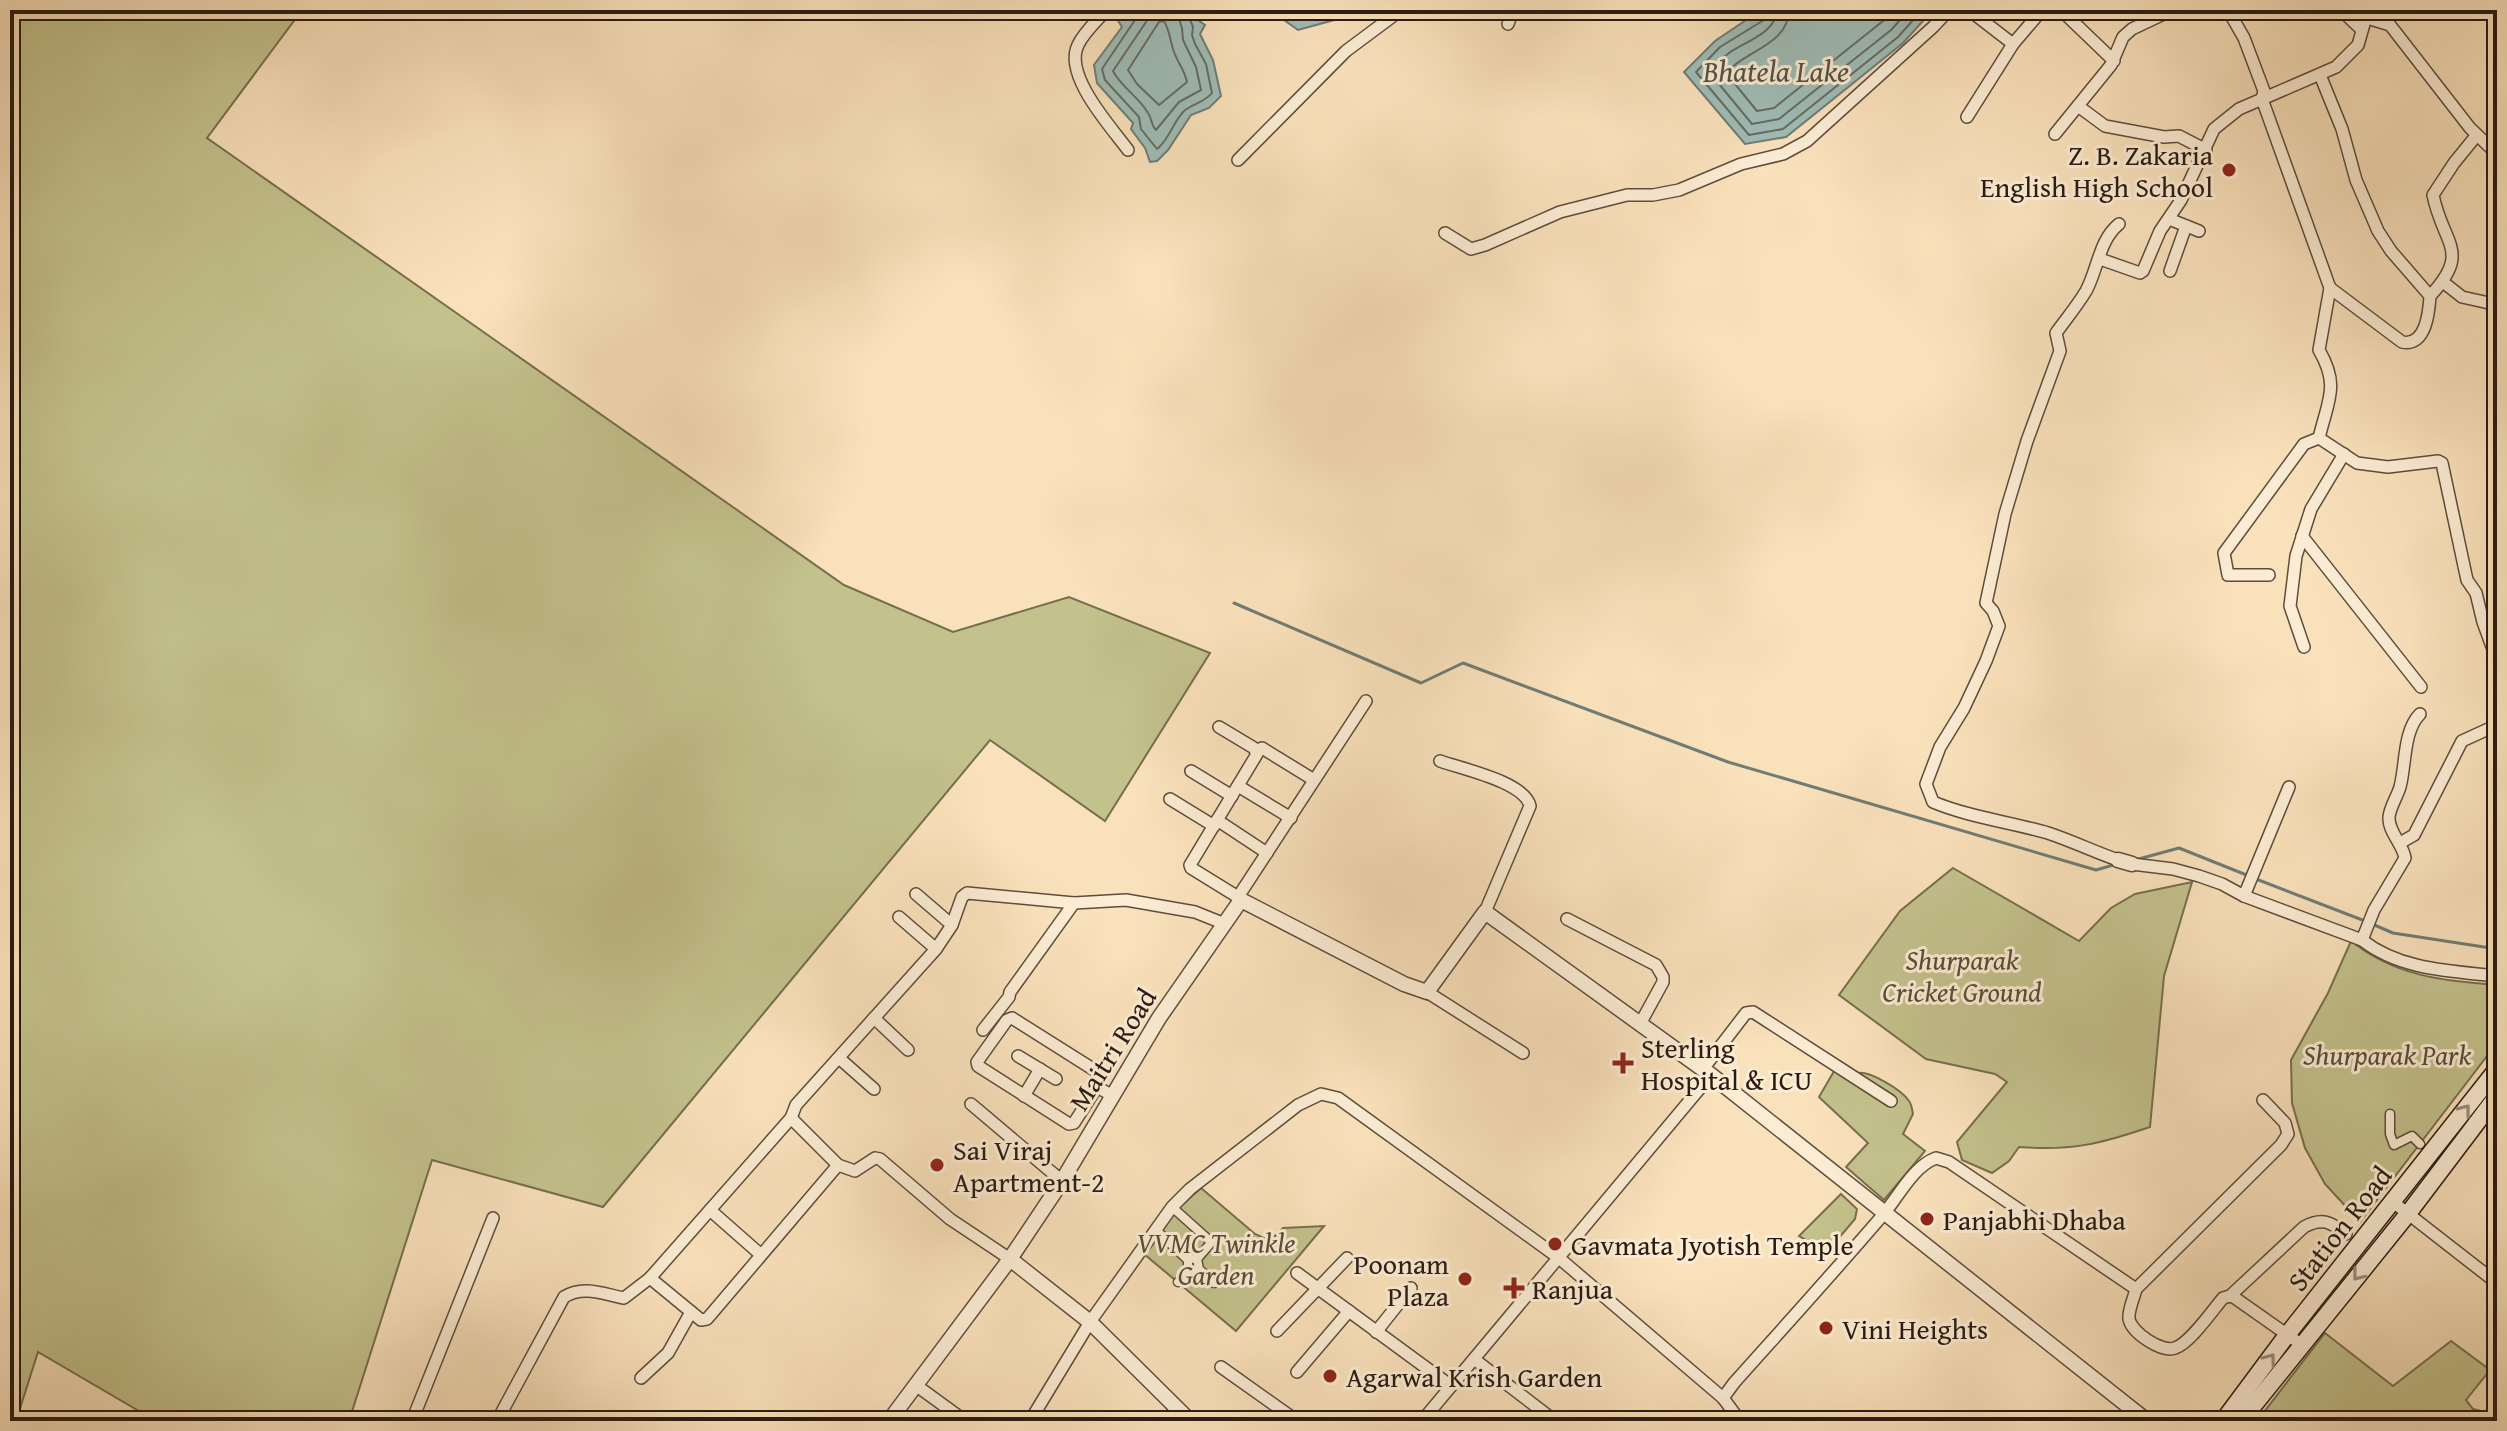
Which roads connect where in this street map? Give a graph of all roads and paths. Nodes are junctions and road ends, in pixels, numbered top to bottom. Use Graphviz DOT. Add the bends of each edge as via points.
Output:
graph roads {
  1 [pos="1106,10"];
  2 [pos="1401,10"];
  3 [pos="1513,10"];
  4 [pos="1949,10"];
  5 [pos="1969,10"];
  6 [pos="2042,10"];
  7 [pos="2061,10"];
  8 [pos="2172,10"];
  9 [pos="2228,10"];
  10 [pos="2341,10"];
  11 [pos="2366,13"];
  12 [pos="1508,24"];
  13 [pos="2362,30"];
  14 [pos="2013,44"];
  15 [pos="2114,61"];
  16 [pos="2320,75"];
  17 [pos="2262,99"];
  18 [pos="2078,106"];
  19 [pos="1967,117"];
  20 [pos="2055,134"];
  21 [pos="2476,136"];
  22 [pos="1128,150"];
  23 [pos="2206,150"];
  24 [pos="2497,154"];
  25 [pos="1238,160"];
  26 [pos="2169,219"];
  27 [pos="2119,224"];
  28 [pos="2186,226"];
  29 [pos="2199,231"];
  30 [pos="1445,233"];
  31 [pos="2100,259"];
  32 [pos="2170,271"];
  33 [pos="2443,282"];
  34 [pos="2330,288"];
  35 [pos="2430,296"];
  36 [pos="2497,311"];
  37 [pos="2319,438"];
  38 [pos="2344,454"];
  39 [pos="2302,536"];
  40 [pos="2269,575"];
  41 [pos="2304,647"];
  42 [pos="2497,660"];
  43 [pos="2421,687"];
  44 [pos="1366,701"];
  45 [pos="2420,714"];
  46 [pos="2497,725"];
  47 [pos="1219,727"];
  48 [pos="1257,750"];
  49 [pos="1440,761"];
  50 [pos="1191,771"];
  51 [pos="1314,780"];
  52 [pos="2289,787"];
  53 [pos="1235,791"];
  54 [pos="1170,799"];
  55 [pos="1291,818"];
  56 [pos="1215,823"];
  57 [pos="2400,843"];
  58 [pos="1267,853"];
  59 [pos="916,894"];
  60 [pos="2244,896"];
  61 [pos="1239,898"];
  62 [pos="1074,903"];
  63 [pos="1485,912"];
  64 [pos="899,917"];
  65 [pos="1567,919"];
  66 [pos="1225,924"];
  67 [pos="952,925"];
  68 [pos="2363,938"];
  69 [pos="936,949"];
  70 [pos="2497,976"];
  71 [pos="1427,992"];
  72 [pos="874,1018"];
  73 [pos="1640,1024"];
  74 [pos="983,1030"];
  75 [pos="908,1050"];
  76 [pos="1523,1053"];
  77 [pos="1018,1056"];
  78 [pos="839,1058"];
  79 [pos="1040,1069"];
  80 [pos="2497,1069"];
  81 [pos="1707,1072"];
  82 [pos="1056,1079"];
  83 [pos="1097,1087"];
  84 [pos="874,1089"];
  85 [pos="1024,1096"];
  86 [pos="1113,1096"];
  87 [pos="2497,1096"];
  88 [pos="2263,1100"];
  89 [pos="1891,1101"];
  90 [pos="971,1104"];
  91 [pos="2390,1114"];
  92 [pos="791,1118"];
  93 [pos="2420,1144"];
  94 [pos="2449,1145"];
  95 [pos="838,1165"];
  96 [pos="1062,1181"];
  97 [pos="2393,1202"];
  98 [pos="1172,1207"];
  99 [pos="710,1210"];
  100 [pos="1885,1213"];
  101 [pos="2407,1215"];
  102 [pos="493,1218"];
  103 [pos="1156,1230"];
  104 [pos="2346,1234"];
  105 [pos="2367,1235"];
  106 [pos="2381,1246"];
  107 [pos="760,1254"];
  108 [pos="1347,1258"];
  109 [pos="1559,1258"];
  110 [pos="1010,1259"];
  111 [pos="1194,1265"];
  112 [pos="1297,1273"];
  113 [pos="650,1278"];
  114 [pos="1178,1282"];
  115 [pos="1214,1283"];
  116 [pos="2497,1283"];
  117 [pos="1318,1288"];
  118 [pos="1411,1288"];
  119 [pos="2136,1289"];
  120 [pos="2230,1296"];
  121 [pos="1349,1311"];
  122 [pos="691,1312"];
  123 [pos="1090,1322"];
  124 [pos="1277,1331"];
  125 [pos="1376,1332"];
  126 [pos="2287,1335"];
  127 [pos="2302,1345"];
  128 [pos="1474,1359"];
  129 [pos="1221,1367"];
  130 [pos="1297,1372"];
  131 [pos="641,1378"];
  132 [pos="917,1386"];
  133 [pos="1451,1386"];
  134 [pos="1723,1398"];
  135 [pos="1176,1409"];
  136 [pos="412,1421"];
  137 [pos="497,1421"];
  138 [pos="889,1421"];
  139 [pos="965,1421"];
  140 [pos="1030,1421"];
  141 [pos="1166,1421"];
  142 [pos="1190,1421"];
  143 [pos="1297,1421"];
  144 [pos="1422,1421"];
  145 [pos="1555,1421"];
  146 [pos="1740,1421"];
  147 [pos="2147,1421"];
  148 [pos="2223,1421"];
  149 [pos="2241,1421"];
  1 -- 22 [label="street" via="1078,44 1079,79"];
  2 -- 25 [label="street" via="1346,51"];
  3 -- 12 [label="street"];
  4 -- 30 [label="street" via="1807,141 1783,154 1741,164 1679,190 1627,195 1560,212 1471,249"];
  5 -- 14 [label="street"];
  6 -- 14 [label="street"];
  7 -- 15 [label="street"];
  8 -- 15 [label="street" via="2127,33"];
  9 -- 17 [label="street" via="2244,38 2264,91"];
  10 -- 13 [label="street"];
  11 -- 13 [label="street"];
  11 -- 21 [label="street" via="2390,25"];
  13 -- 16 [label="street" via="2358,45"];
  14 -- 19 [label="street"];
  15 -- 18 [label="street"];
  16 -- 17 [label="street"];
  16 -- 35 [label="street" via="2378,231"];
  17 -- 23 [label="street" via="2226,117 2214,129"];
  17 -- 34 [label="street"];
  18 -- 20 [label="street"];
  18 -- 23 [label="street" via="2105,126 2179,136"];
  21 -- 24 [label="street"];
  21 -- 33 [label="street" via="2433,195 2453,252"];
  23 -- 26 [label="street"];
  26 -- 28 [label="street"];
  26 -- 31 [label="street" via="2140,273"];
  27 -- 31 [label="street"];
  28 -- 29 [label="street"];
  28 -- 32 [label="street"];
  31 -- 60 [label="street" via="2086,291 2056,333 2060,351 2005,514 1986,603 1999,626 1926,784 1933,802 1944,807 2049,834 2125,862 2199,876"];
  33 -- 35 [label="street"];
  33 -- 36 [label="street" via="2462,297 2489,303"];
  34 -- 35 [label="street" via="2409,343 2423,330"];
  34 -- 37 [label="street" via="2319,350 2332,383"];
  37 -- 38 [label="street"];
  37 -- 40 [label="street" via="2304,444 2224,553 2228,575"];
  38 -- 39 [label="street" via="2311,509"];
  38 -- 42 [label="street" via="2357,463 2388,467 2442,463 2467,580"];
  39 -- 41 [label="street" via="2290,606"];
  39 -- 43 [label="street"];
  44 -- 51 [label="street, Maitri Road"];
  45 -- 57 [label="street" via="2389,818"];
  46 -- 57 [label="street" via="2462,741 2414,835"];
  47 -- 48 [label="street"];
  48 -- 51 [label="street" via="1262,748"];
  48 -- 53 [label="street"];
  49 -- 63 [label="street" via="1513,786 1529,800"];
  50 -- 53 [label="street"];
  51 -- 55 [label="street, Maitri Road"];
  52 -- 60 [label="street"];
  53 -- 55 [label="street"];
  53 -- 56 [label="street"];
  54 -- 56 [label="street"];
  55 -- 58 [label="street, Maitri Road"];
  56 -- 58 [label="street"];
  56 -- 61 [label="street" via="1190,865"];
  57 -- 68 [label="street" via="2405,858"];
  58 -- 61 [label="street, Maitri Road"];
  59 -- 67 [label="street"];
  60 -- 68 [label="street"];
  61 -- 66 [label="street, Maitri Road"];
  61 -- 71 [label="street"];
  62 -- 66 [label="street" via="1126,900 1195,912"];
  62 -- 67 [label="street" via="967,893"];
  62 -- 74 [label="street"];
  63 -- 71 [label="street"];
  63 -- 73 [label="street"];
  64 -- 69 [label="street"];
  65 -- 73 [label="street" via="1661,970 1663,982"];
  66 -- 86 [label="street, Maitri Road" via="1159,1018"];
  67 -- 69 [label="street"];
  68 -- 70 [label="street" via="2378,952 2405,962"];
  69 -- 72 [label="street"];
  71 -- 76 [label="street"];
  72 -- 75 [label="street"];
  72 -- 78 [label="street"];
  73 -- 81 [label="street"];
  77 -- 79 [label="street"];
  78 -- 84 [label="street"];
  78 -- 92 [label="street" via="796,1105"];
  79 -- 82 [label="street"];
  79 -- 85 [label="street"];
  94 -- 80 [label="main road, Station Road, one-way"];
  81 -- 89 [label="street" via="1746,1013 1753,1012"];
  81 -- 100 [label="street"];
  81 -- 109 [label="street"];
  83 -- 85 [label="street" via="1069,1124"];
  83 -- 85 [label="street" via="1099,1073 1012,1018 977,1062"];
  83 -- 86 [label="street"];
  86 -- 96 [label="street, Maitri Road"];
  87 -- 94 [label="main road, Station Road"];
  88 -- 119 [label="street" via="2285,1123 2288,1134 2281,1145"];
  90 -- 96 [label="street"];
  91 -- 93 [label="street" via="2394,1145 2412,1136"];
  92 -- 95 [label="street"];
  92 -- 99 [label="street"];
  94 -- 97 [label="main road, Station Road"];
  94 -- 101 [label="main road, Station Road"];
  95 -- 107 [label="street"];
  95 -- 110 [label="street" via="861,1169 880,1159 950,1219"];
  96 -- 110 [label="street, Maitri Road"];
  97 -- 101 [label="street"];
  97 -- 105 [label="main road, Station Road"];
  98 -- 103 [label="street"];
  98 -- 109 [label="street" via="1298,1105 1321,1094 1338,1098"];
  98 -- 111 [label="street" via="1210,1241"];
  99 -- 107 [label="street"];
  99 -- 113 [label="street"];
  100 -- 119 [label="street" via="1924,1165 1936,1158"];
  100 -- 134 [label="street"];
  100 -- 147 [label="street"];
  101 -- 106 [label="main road, Station Road"];
  101 -- 116 [label="street"];
  102 -- 136 [label="street"];
  103 -- 111 [label="street"];
  103 -- 123 [label="street"];
  104 -- 120 [label="street" via="2332,1223 2313,1222"];
  105 -- 106 [label="main road"];
  105 -- 126 [label="main road, Station Road"];
  106 -- 127 [label="main road, Station Road, one-way"];
  107 -- 122 [label="street" via="707,1319"];
  108 -- 117 [label="street"];
  109 -- 128 [label="street"];
  109 -- 134 [label="street"];
  110 -- 123 [label="street"];
  110 -- 132 [label="street, Maitri Road"];
  111 -- 114 [label="street"];
  111 -- 115 [label="street"];
  112 -- 117 [label="street"];
  113 -- 122 [label="street"];
  113 -- 137 [label="street" via="624,1298 585,1290 564,1297"];
  117 -- 121 [label="street"];
  117 -- 124 [label="street"];
  118 -- 125 [label="street"];
  119 -- 120 [label="street" via="2131,1325 2167,1349 2184,1342"];
  120 -- 126 [label="street"];
  121 -- 125 [label="street"];
  121 -- 130 [label="street"];
  122 -- 131 [label="street" via="668,1353"];
  123 -- 135 [label="street"];
  123 -- 140 [label="street"];
  125 -- 133 [label="street"];
  126 -- 127 [label="street"];
  148 -- 126 [label="main road, Station Road, one-way"];
  127 -- 149 [label="main road, Station Road"];
  128 -- 133 [label="street"];
  128 -- 145 [label="street"];
  129 -- 143 [label="street"];
  132 -- 138 [label="street, Maitri Road"];
  132 -- 139 [label="street"];
  133 -- 144 [label="street"];
  134 -- 146 [label="street"];
  135 -- 141 [label="street"];
  135 -- 142 [label="street"];
}
